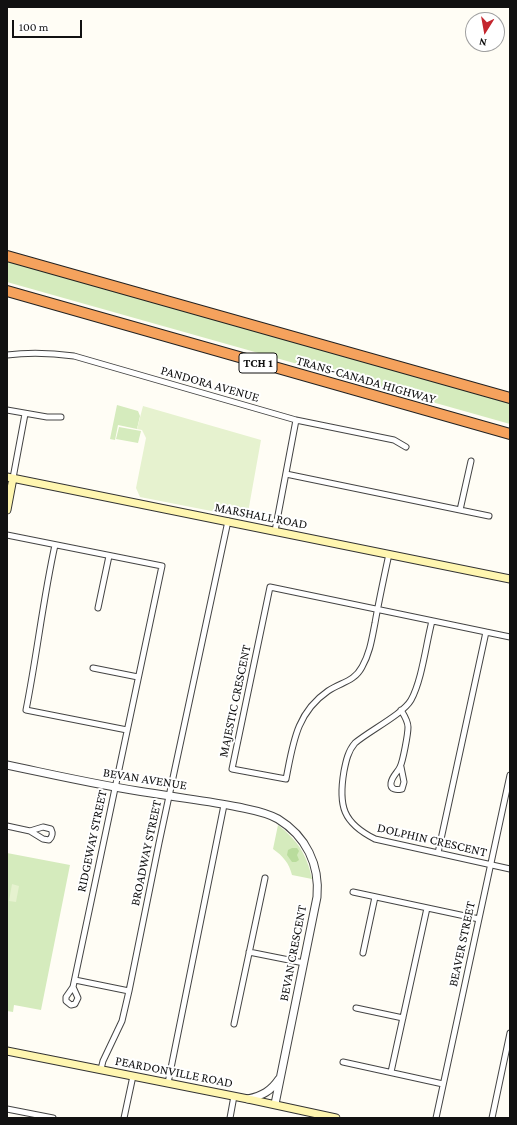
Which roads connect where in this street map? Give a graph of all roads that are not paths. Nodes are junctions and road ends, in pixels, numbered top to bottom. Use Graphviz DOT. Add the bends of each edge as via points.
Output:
graph roads {
  1 [pos="7,256"];
  2 [pos="7,291"];
  3 [pos="7,355"];
  4 [pos="510,398"];
  5 [pos="7,410"];
  6 [pos="25,414"];
  7 [pos="61,417"];
  8 [pos="296,420"];
  9 [pos="510,434"];
  10 [pos="406,447"];
  11 [pos="471,460"];
  12 [pos="286,474"];
  13 [pos="10,477"];
  14 [pos="7,510"];
  15 [pos="460,510"];
  16 [pos="489,516"];
  17 [pos="228,521"];
  18 [pos="275,531"];
  19 [pos="7,535"];
  20 [pos="55,545"];
  21 [pos="389,554"];
  22 [pos="109,556"];
  23 [pos="510,579"];
  24 [pos="98,608"];
  25 [pos="377,610"];
  26 [pos="432,621"];
  27 [pos="486,632"];
  28 [pos="510,637"];
  29 [pos="93,668"];
  30 [pos="138,677"];
  31 [pos="401,710"];
  32 [pos="127,730"];
  33 [pos="7,766"];
  34 [pos="400,767"];
  35 [pos="510,775"];
  36 [pos="115,787"];
  37 [pos="170,796"];
  38 [pos="224,805"];
  39 [pos="277,819"];
  40 [pos="7,826"];
  41 [pos="30,831"];
  42 [pos="438,853"];
  43 [pos="491,865"];
  44 [pos="510,869"];
  45 [pos="265,878"];
  46 [pos="353,892"];
  47 [pos="375,896"];
  48 [pos="426,908"];
  49 [pos="479,919"];
  50 [pos="249,952"];
  51 [pos="363,953"];
  52 [pos="304,963"];
  53 [pos="74,980"];
  54 [pos="73,987"];
  55 [pos="129,991"];
  56 [pos="356,1008"];
  57 [pos="403,1018"];
  58 [pos="234,1024"];
  59 [pos="510,1033"];
  60 [pos="7,1051"];
  61 [pos="343,1062"];
  62 [pos="101,1069"];
  63 [pos="391,1072"];
  64 [pos="133,1076"];
  65 [pos="280,1078"];
  66 [pos="168,1083"];
  67 [pos="443,1084"];
  68 [pos="234,1096"];
  69 [pos="248,1099"];
  70 [pos="275,1104"];
  71 [pos="7,1108"];
  72 [pos="53,1118"];
  73 [pos="124,1118"];
  74 [pos="230,1118"];
  75 [pos="336,1118"];
  76 [pos="436,1118"];
  77 [pos="492,1118"];
  1 -- 4 [label="highway, TRANS-CANADA HIGHWAY"];
  2 -- 9 [label="highway, TRANS-CANADA HIGHWAY / TCH 1"];
  3 -- 8 [label="street, PANDORA AVENUE" via="52,353 74,356"];
  5 -- 6 [label="street"];
  6 -- 7 [label="street"];
  6 -- 13 [label="street"];
  8 -- 10 [label="street, PANDORA AVENUE" via="394,440"];
  8 -- 12 [label="street"];
  11 -- 15 [label="street"];
  12 -- 15 [label="street"];
  12 -- 18 [label="street"];
  13 -- 14 [label="main road"];
  13 -- 17 [label="main road, MARSHALL ROAD"];
  15 -- 16 [label="street"];
  17 -- 18 [label="main road, MARSHALL ROAD"];
  17 -- 37 [label="street, BROADWAY STREET"];
  18 -- 21 [label="main road, MARSHALL ROAD"];
  19 -- 20 [label="street"];
  20 -- 22 [label="street"];
  20 -- 32 [label="street" via="26,710"];
  21 -- 23 [label="main road, MARSHALL ROAD"];
  21 -- 25 [label="street, MAJESTIC CRESCENT"];
  22 -- 24 [label="street"];
  22 -- 30 [label="street, RIDGEWAY STREET" via="162,566"];
  25 -- 25 [label="street, MAJESTIC CRESCENT" via="368,656 362,668 351,680 329,690 303,717 294,736 286,779 232,768 270,587"];
  25 -- 26 [label="street"];
  26 -- 27 [label="street"];
  26 -- 31 [label="street, DOLPHIN CRESCENT" via="417,688 410,702"];
  27 -- 28 [label="street"];
  27 -- 42 [label="street"];
  29 -- 30 [label="street"];
  30 -- 32 [label="street, RIDGEWAY STREET"];
  31 -- 34 [label="street" via="408,726"];
  31 -- 42 [label="street, DOLPHIN CRESCENT" via="350,750 342,787 342,805 350,821 361,832 375,839"];
  32 -- 36 [label="street, RIDGEWAY STREET"];
  33 -- 36 [label="street, BEVAN AVENUE"];
  35 -- 43 [label="street, BEAVER STREET"];
  36 -- 37 [label="street, BEVAN AVENUE"];
  36 -- 53 [label="street, RIDGEWAY STREET"];
  37 -- 38 [label="street, BEVAN AVENUE"];
  37 -- 55 [label="street, BROADWAY STREET"];
  38 -- 39 [label="street, BEVAN AVENUE" via="262,812"];
  38 -- 66 [label="street"];
  39 -- 52 [label="street, BEVAN CRESCENT" via="290,827 309,850 318,881"];
  40 -- 41 [label="street"];
  42 -- 43 [label="street, DOLPHIN CRESCENT"];
  43 -- 44 [label="street, DOLPHIN CRESCENT"];
  43 -- 49 [label="street, BEAVER STREET"];
  45 -- 50 [label="street"];
  46 -- 47 [label="street"];
  47 -- 48 [label="street"];
  47 -- 51 [label="street"];
  48 -- 49 [label="street"];
  48 -- 57 [label="street"];
  49 -- 67 [label="street, BEAVER STREET"];
  50 -- 52 [label="street"];
  50 -- 58 [label="street"];
  52 -- 65 [label="street, BEVAN CRESCENT"];
  53 -- 54 [label="street, RIDGEWAY STREET"];
  53 -- 55 [label="street"];
  55 -- 62 [label="street, BROADWAY STREET" via="122,1021"];
  56 -- 57 [label="street"];
  57 -- 63 [label="street"];
  59 -- 77 [label="street"];
  60 -- 62 [label="main road, PEARDONVILLE ROAD"];
  61 -- 63 [label="street"];
  62 -- 64 [label="main road, PEARDONVILLE ROAD"];
  63 -- 67 [label="street"];
  64 -- 66 [label="main road, PEARDONVILLE ROAD"];
  64 -- 73 [label="street"];
  65 -- 69 [label="street" via="266,1093"];
  65 -- 70 [label="street, BEVAN CRESCENT"];
  66 -- 68 [label="main road, PEARDONVILLE ROAD"];
  67 -- 76 [label="street, BEAVER STREET"];
  68 -- 69 [label="main road, PEARDONVILLE ROAD"];
  68 -- 74 [label="street"];
  69 -- 70 [label="main road, PEARDONVILLE ROAD"];
  70 -- 75 [label="main road, PEARDONVILLE ROAD"];
  71 -- 72 [label="street"];
}
